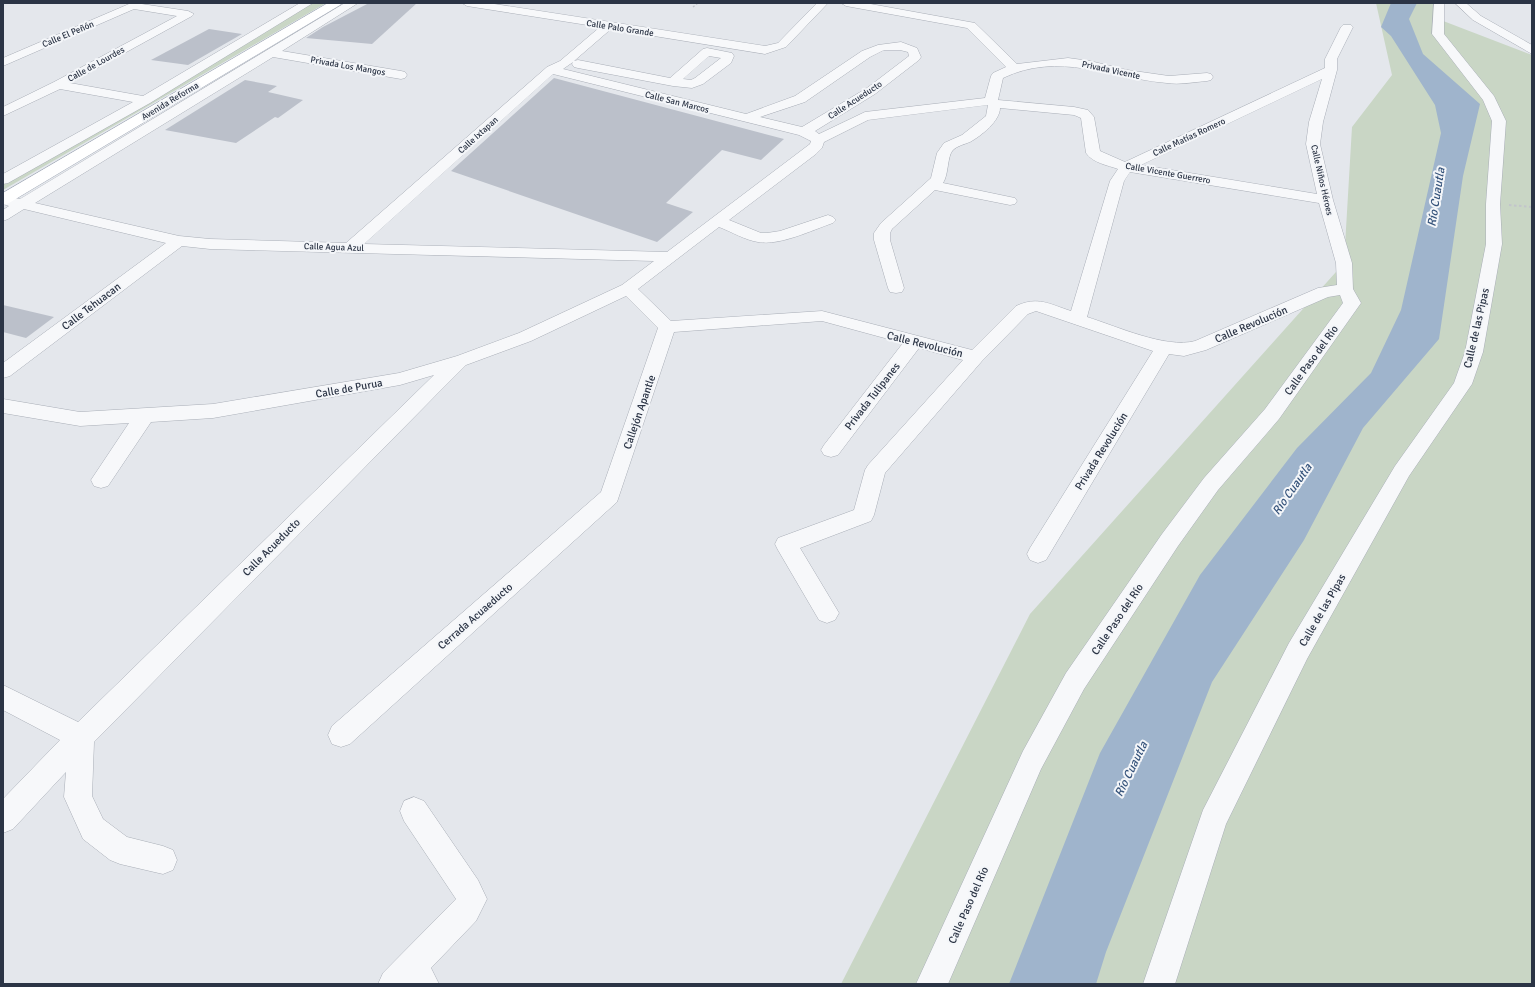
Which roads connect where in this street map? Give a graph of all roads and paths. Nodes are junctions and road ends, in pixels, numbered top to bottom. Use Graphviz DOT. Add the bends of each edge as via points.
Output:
graph roads {
  1 [pos="326,3"];
  2 [pos="336,3"];
  3 [pos="353,3"];
  4 [pos="468,3"];
  5 [pos="698,3"];
  6 [pos="823,3"];
  7 [pos="846,3"];
  8 [pos="1439,3"];
  9 [pos="1460,3"];
  10 [pos="284,4"];
  11 [pos="305,5"];
  12 [pos="693,7"];
  13 [pos="188,14"];
  14 [pos="608,26"];
  15 [pos="1347,27"];
  16 [pos="1532,50"];
  17 [pos="272,53"];
  18 [pos="6,58"];
  19 [pos="564,64"];
  20 [pos="1014,68"];
  21 [pos="551,70"];
  22 [pos="1331,70"];
  23 [pos="1207,77"];
  24 [pos="673,82"];
  25 [pos="389,84"];
  26 [pos="58,85"];
  27 [pos="145,100"];
  28 [pos="993,103"];
  29 [pos="3,112"];
  30 [pos="745,118"];
  31 [pos="804,132"];
  32 [pos="818,140"];
  33 [pos="1126,167"];
  34 [pos="3,180"];
  35 [pos="933,185"];
  36 [pos="3,190"];
  37 [pos="3,200"];
  38 [pos="1326,200"];
  39 [pos="1010,201"];
  40 [pos="21,205"];
  41 [pos="3,216"];
  42 [pos="828,220"];
  43 [pos="717,221"];
  44 [pos="179,241"];
  45 [pos="351,247"];
  46 [pos="669,257"];
  47 [pos="896,288"];
  48 [pos="1345,289"];
  49 [pos="628,290"];
  50 [pos="1078,318"];
  51 [pos="667,328"];
  52 [pos="914,342"];
  53 [pos="1164,348"];
  54 [pos="976,357"];
  55 [pos="463,360"];
  56 [pos="3,372"];
  57 [pos="3,406"];
  58 [pos="145,415"];
  59 [pos="831,450"];
  60 [pos="101,480"];
  61 [pos="610,496"];
  62 [pos="1038,554"];
  63 [pos="827,613"];
  64 [pos="3,697"];
  65 [pos="341,735"];
  66 [pos="81,737"];
  67 [pos="414,811"];
  68 [pos="3,818"];
  69 [pos="163,860"];
  70 [pos="410,978"];
  71 [pos="932,984"];
  72 [pos="1159,984"];
  1 -- 36 [label="main road, Avenida Reforma"];
  2 -- 37 [label="main road, Avenida Reforma"];
  3 -- 17 [label="street"];
  4 -- 14 [label="street, Calle Palo Grande"];
  5 -- 12 [label="path"];
  6 -- 14 [label="street, Calle Palo Grande" via="782,45 772,49"];
  7 -- 20 [label="street" via="971,25"];
  8 -- 72 [label="street, Calle de las Pipas" via="1438,34 1489,100 1499,121 1493,204 1494,244 1474,352 1463,384 1402,471 1298,651 1214,820"];
  9 -- 16 [label="street" via="1477,18"];
  10 -- 11 [label="street"];
  11 -- 27 [label="street"];
  13 -- 18 [label="street, Calle El Peñón" via="133,6"];
  13 -- 26 [label="street, Calle de Lourdes"];
  14 -- 19 [label="street, Calle Ixtapan"];
  15 -- 22 [label="street, Calle Niños Héroes" via="1331,59"];
  17 -- 25 [label="street, Privada Los Mangos" via="401,75"];
  17 -- 40 [label="street"];
  19 -- 21 [label="street, Calle Ixtapan"];
  19 -- 24 [label="street" via="578,64"];
  20 -- 23 [label="street, Privada Vicente" via="1073,63 1169,80"];
  20 -- 28 [label="street" via="997,76"];
  21 -- 30 [label="street, Calle San Marcos"];
  21 -- 45 [label="street, Calle Ixtapan"];
  22 -- 33 [label="street, Calle Matías Romero"];
  22 -- 38 [label="street, Calle Niños Héroes" via="1316,122 1313,144"];
  26 -- 27 [label="street"];
  26 -- 29 [label="street, Calle de Lourdes"];
  27 -- 34 [label="street"];
  28 -- 32 [label="street" via="865,116"];
  28 -- 33 [label="street, Calle Vicente Guerrero" via="1083,113 1087,117 1093,153"];
  28 -- 35 [label="street" via="992,118 967,138 949,146 944,153 938,180"];
  30 -- 31 [label="street, Calle San Marcos"];
  30 -- 31 [label="street, Calle Acueducto" via="800,99 866,54 882,47 901,46 913,50 914,57 871,91"];
  31 -- 32 [label="street"];
  32 -- 43 [label="street" via="811,151"];
  33 -- 38 [label="street, Calle Vicente Guerrero"];
  33 -- 50 [label="street" via="1117,181"];
  35 -- 39 [label="street"];
  35 -- 47 [label="street" via="882,232"];
  37 -- 40 [label="street, Calle Agua Azul"];
  38 -- 48 [label="street, Calle Niños Héroes" via="1344,263"];
  40 -- 41 [label="street"];
  40 -- 44 [label="street, Calle Agua Azul"];
  42 -- 43 [label="street" via="766,238 759,238"];
  43 -- 46 [label="street"];
  44 -- 45 [label="street, Calle Agua Azul"];
  44 -- 56 [label="street, Calle Tehuacan"];
  45 -- 46 [label="street, Calle Agua Azul"];
  46 -- 49 [label="street, Calle de Purua"];
  48 -- 53 [label="street, Calle Revolución" via="1324,292 1200,346 1184,350"];
  48 -- 71 [label="street, Calle Paso del Río" via="1352,303 1272,414 1211,484 1075,681 1032,760"];
  49 -- 51 [label="street"];
  49 -- 55 [label="street, Calle de Purua" via="526,337"];
  50 -- 53 [label="street, Calle Revolución"];
  50 -- 54 [label="street, Calle Revolución" via="1037,306 1025,307"];
  51 -- 52 [label="street, Calle Revolución" via="822,316"];
  51 -- 61 [label="street, Callejón Apantle"];
  52 -- 54 [label="street, Calle Revolución"];
  52 -- 59 [label="street, Privada Tulipanes"];
  53 -- 62 [label="street, Privada Revolución"];
  54 -- 63 [label="street" via="875,470 863,515 786,544"];
  55 -- 58 [label="street, Calle de Purua" via="400,380 213,412"];
  55 -- 66 [label="street, Calle Acueducto" via="425,394"];
  57 -- 58 [label="street, Calle de Purua" via="80,419"];
  58 -- 60 [label="street"];
  61 -- 65 [label="street, Cerrada Acuaeducto"];
  64 -- 66 [label="street"];
  66 -- 68 [label="street, Calle Acueducto"];
  66 -- 69 [label="street" via="78,797 93,829 120,850"];
  67 -- 70 [label="street" via="472,899 466,911"];
}
